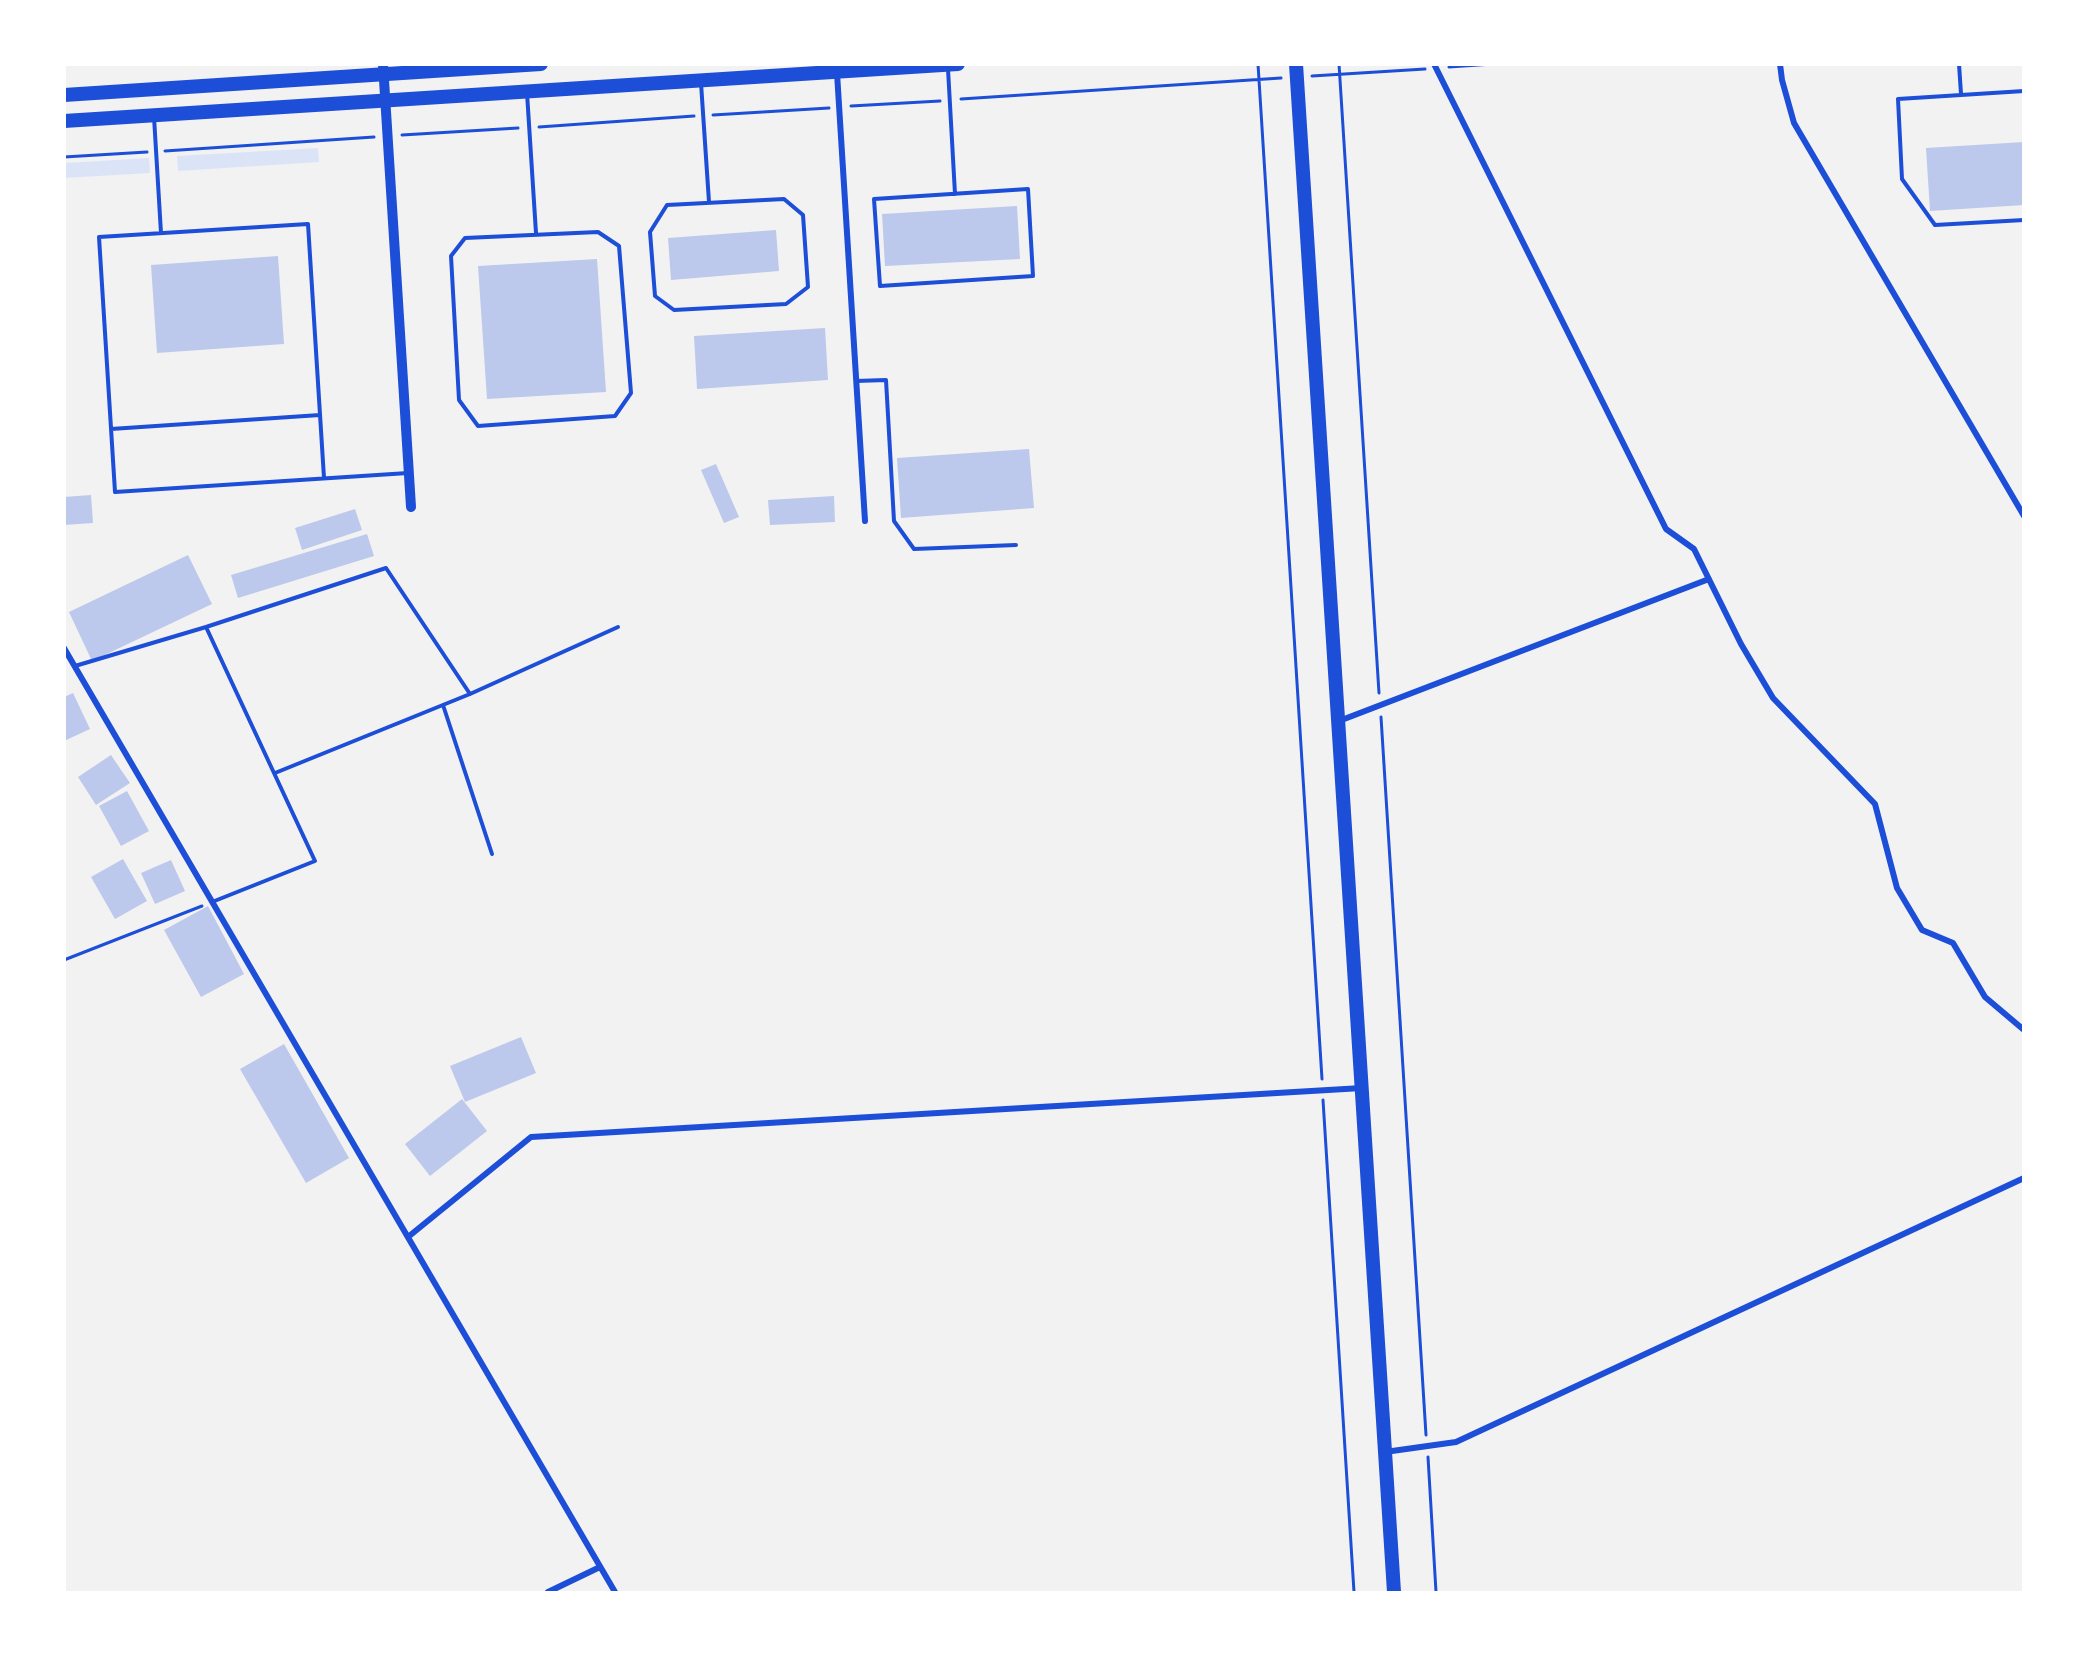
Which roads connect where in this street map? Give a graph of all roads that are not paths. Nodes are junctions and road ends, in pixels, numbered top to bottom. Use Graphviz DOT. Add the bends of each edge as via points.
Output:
graph roads {
  1 [pos="541,64"];
  2 [pos="958,64"];
  3 [pos="1780,64"];
  4 [pos="1959,64"];
  5 [pos="947,65"];
  6 [pos="1434,66"];
  7 [pos="383,70"];
  8 [pos="1297,71"];
  9 [pos="837,72"];
  10 [pos="701,81"];
  11 [pos="2024,90"];
  12 [pos="527,92"];
  13 [pos="1961,94"];
  14 [pos="64,95"];
  15 [pos="385,100"];
  16 [pos="154,115"];
  17 [pos="64,121"];
  18 [pos="956,194"];
  19 [pos="709,202"];
  20 [pos="2024,220"];
  21 [pos="161,233"];
  22 [pos="536,233"];
  23 [pos="856,381"];
  24 [pos="320,416"];
  25 [pos="111,429"];
  26 [pos="409,473"];
  27 [pos="324,478"];
  28 [pos="411,507"];
  29 [pos="2024,516"];
  30 [pos="865,521"];
  31 [pos="1016,545"];
  32 [pos="1709,579"];
  33 [pos="206,627"];
  34 [pos="618,627"];
  35 [pos="64,648"];
  36 [pos="75,666"];
  37 [pos="470,694"];
  38 [pos="443,705"];
  39 [pos="1339,721"];
  40 [pos="275,773"];
  41 [pos="492,854"];
  42 [pos="212,902"];
  43 [pos="2024,1030"];
  44 [pos="1362,1088"];
  45 [pos="2024,1178"];
  46 [pos="408,1237"];
  47 [pos="1385,1452"];
  48 [pos="600,1567"];
  49 [pos="548,1593"];
  50 [pos="615,1593"];
  51 [pos="1394,1593"];
  1 -- 7 [label="main road"];
  2 -- 5 [label="main road"];
  3 -- 29 [label="street" via="1794,123"];
  4 -- 13 [label="lane"];
  5 -- 9 [label="main road"];
  5 -- 18 [label="lane"];
  6 -- 32 [label="street" via="1666,529 1694,549"];
  7 -- 14 [label="main road"];
  7 -- 15 [label="street"];
  8 -- 39 [label="main road"];
  9 -- 10 [label="main road"];
  9 -- 23 [label="street"];
  10 -- 12 [label="main road"];
  10 -- 19 [label="lane"];
  11 -- 13 [label="lane"];
  12 -- 15 [label="main road"];
  12 -- 22 [label="lane"];
  13 -- 20 [label="lane" via="1898,99 1902,179 1935,225"];
  15 -- 16 [label="main road"];
  15 -- 26 [label="street"];
  16 -- 17 [label="main road"];
  16 -- 21 [label="lane"];
  18 -- 18 [label="lane" via="1028,189 1033,276 880,286 874,199"];
  19 -- 19 [label="lane" via="667,205 650,232 655,296 674,310 786,304 808,286 803,215 784,199"];
  21 -- 24 [label="lane" via="308,224"];
  21 -- 25 [label="lane" via="99,237"];
  22 -- 22 [label="lane" via="465,238 451,256 459,400 478,426 615,416 631,393 619,246 598,232"];
  23 -- 30 [label="street"];
  23 -- 31 [label="lane" via="886,380 894,521 914,549"];
  24 -- 25 [label="lane"];
  24 -- 27 [label="lane"];
  25 -- 27 [label="lane" via="115,492"];
  26 -- 27 [label="lane"];
  26 -- 28 [label="street"];
  32 -- 39 [label="street"];
  32 -- 43 [label="street" via="1773,698 1875,804 1898,888 1922,930 1953,943 1985,997"];
  33 -- 36 [label="lane"];
  33 -- 37 [label="lane" via="386,568"];
  33 -- 40 [label="lane"];
  34 -- 37 [label="lane"];
  35 -- 36 [label="street"];
  36 -- 42 [label="street"];
  37 -- 38 [label="lane"];
  38 -- 40 [label="lane"];
  38 -- 41 [label="lane"];
  39 -- 44 [label="main road"];
  40 -- 42 [label="lane" via="315,861"];
  42 -- 46 [label="street"];
  44 -- 46 [label="street" via="531,1137"];
  44 -- 47 [label="main road"];
  45 -- 47 [label="street" via="1456,1442"];
  46 -- 48 [label="street"];
  47 -- 51 [label="main road"];
  48 -- 49 [label="street"];
  48 -- 50 [label="street"];
}
